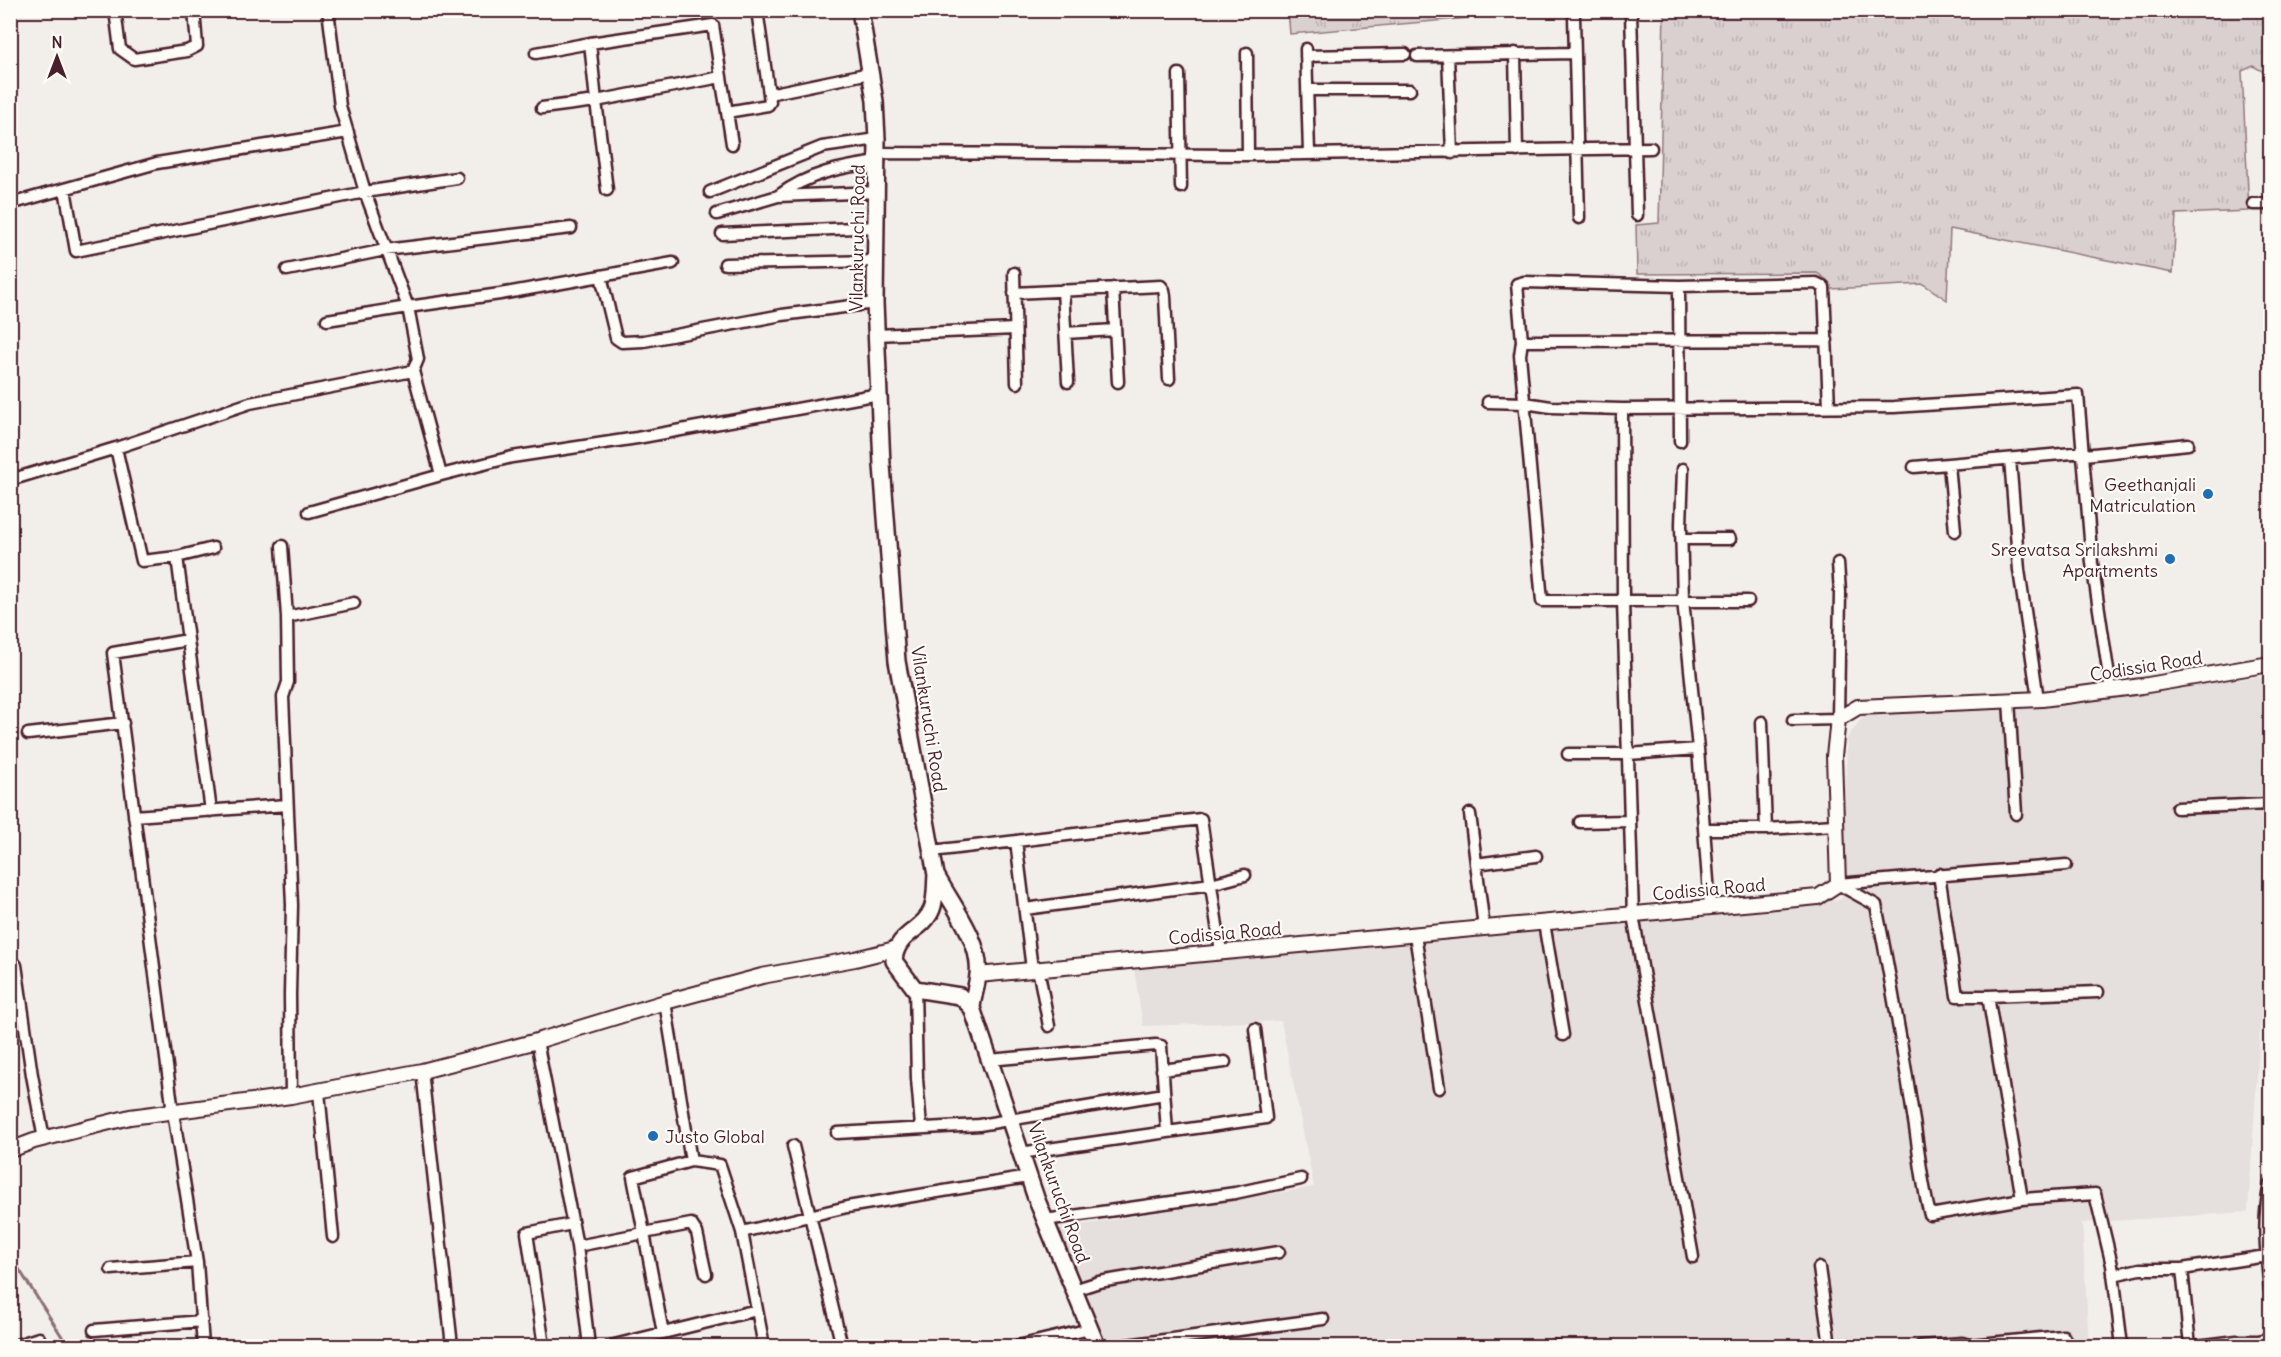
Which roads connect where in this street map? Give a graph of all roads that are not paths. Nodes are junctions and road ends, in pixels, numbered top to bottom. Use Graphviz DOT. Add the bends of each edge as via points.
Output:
graph roads {
  1 [pos="115,10"];
  2 [pos="194,10"];
  3 [pos="328,10"];
  4 [pos="757,10"];
  5 [pos="860,10"];
  6 [pos="1631,13"];
  7 [pos="1574,16"];
  8 [pos="590,43"];
  9 [pos="536,53"];
  10 [pos="1247,53"];
  11 [pos="1515,53"];
  12 [pos="1575,53"];
  13 [pos="1405,54"];
  14 [pos="1417,56"];
  15 [pos="1448,56"];
  16 [pos="870,73"];
  17 [pos="1179,74"];
  18 [pos="720,77"];
  19 [pos="1307,90"];
  20 [pos="1410,90"];
  21 [pos="769,94"];
  22 [pos="596,101"];
  23 [pos="542,108"];
  24 [pos="727,112"];
  25 [pos="348,132"];
  26 [pos="732,144"];
  27 [pos="1635,148"];
  28 [pos="1651,148"];
  29 [pos="1577,150"];
  30 [pos="878,151"];
  31 [pos="1517,151"];
  32 [pos="1309,153"];
  33 [pos="1452,153"];
  34 [pos="1181,155"];
  35 [pos="1248,155"];
  36 [pos="457,178"];
  37 [pos="1181,187"];
  38 [pos="65,189"];
  39 [pos="608,190"];
  40 [pos="364,192"];
  41 [pos="710,192"];
  42 [pos="878,192"];
  43 [pos="778,196"];
  44 [pos="10,204"];
  45 [pos="2253,204"];
  46 [pos="2271,204"];
  47 [pos="717,214"];
  48 [pos="1637,215"];
  49 [pos="1579,218"];
  50 [pos="877,227"];
  51 [pos="571,228"];
  52 [pos="722,234"];
  53 [pos="385,250"];
  54 [pos="876,261"];
  55 [pos="673,263"];
  56 [pos="725,264"];
  57 [pos="287,270"];
  58 [pos="1014,273"];
  59 [pos="601,276"];
  60 [pos="1680,286"];
  61 [pos="1113,288"];
  62 [pos="1063,290"];
  63 [pos="1014,292"];
  64 [pos="875,303"];
  65 [pos="408,308"];
  66 [pos="327,320"];
  67 [pos="1015,328"];
  68 [pos="1115,330"];
  69 [pos="1065,333"];
  70 [pos="876,335"];
  71 [pos="1680,340"];
  72 [pos="1827,340"];
  73 [pos="1522,341"];
  74 [pos="413,371"];
  75 [pos="1169,379"];
  76 [pos="1068,382"];
  77 [pos="1118,382"];
  78 [pos="1017,383"];
  79 [pos="879,394"];
  80 [pos="1488,402"];
  81 [pos="1525,404"];
  82 [pos="1829,407"];
  83 [pos="1622,409"];
  84 [pos="1681,409"];
  85 [pos="1680,441"];
  86 [pos="2188,444"];
  87 [pos="116,448"];
  88 [pos="2084,454"];
  89 [pos="2010,459"];
  90 [pos="1949,464"];
  91 [pos="1914,467"];
  92 [pos="1683,469"];
  93 [pos="441,476"];
  94 [pos="10,480"];
  95 [pos="309,512"];
  96 [pos="1954,531"];
  97 [pos="1682,539"];
  98 [pos="1730,539"];
  99 [pos="282,546"];
  100 [pos="213,548"];
  101 [pos="177,557"];
  102 [pos="1838,563"];
  103 [pos="1683,600"];
  104 [pos="1623,601"];
  105 [pos="1748,601"];
  106 [pos="354,603"];
  107 [pos="287,617"];
  108 [pos="188,640"];
  109 [pos="2271,664"];
  110 [pos="2112,690"];
  111 [pos="2038,699"];
  112 [pos="2009,700"];
  113 [pos="1838,719"];
  114 [pos="1793,720"];
  115 [pos="1762,722"];
  116 [pos="123,723"];
  117 [pos="28,734"];
  118 [pos="1698,749"];
  119 [pos="1568,754"];
  120 [pos="1628,754"];
  121 [pos="2271,804"];
  122 [pos="286,805"];
  123 [pos="2177,808"];
  124 [pos="211,811"];
  125 [pos="1470,814"];
  126 [pos="2016,814"];
  127 [pos="134,816"];
  128 [pos="1630,820"];
  129 [pos="1580,822"];
  130 [pos="1835,825"];
  131 [pos="1704,829"];
  132 [pos="1766,830"];
  133 [pos="1016,841"];
  134 [pos="932,851"];
  135 [pos="1536,856"];
  136 [pos="1476,864"];
  137 [pos="2066,866"];
  138 [pos="1939,874"];
  139 [pos="936,875"];
  140 [pos="1245,875"];
  141 [pos="1211,884"];
  142 [pos="1838,884"];
  143 [pos="1710,907"];
  144 [pos="1024,909"];
  145 [pos="1634,915"];
  146 [pos="1544,923"];
  147 [pos="1484,928"];
  148 [pos="1415,934"];
  149 [pos="895,950"];
  150 [pos="1221,952"];
  151 [pos="16,965"];
  152 [pos="1035,969"];
  153 [pos="978,975"];
  154 [pos="915,989"];
  155 [pos="2098,992"];
  156 [pos="1988,996"];
  157 [pos="665,1002"];
  158 [pos="972,1008"];
  159 [pos="1049,1026"];
  160 [pos="1254,1029"];
  161 [pos="1563,1035"];
  162 [pos="537,1041"];
  163 [pos="989,1059"];
  164 [pos="1225,1062"];
  165 [pos="1162,1070"];
  166 [pos="422,1071"];
  167 [pos="1439,1088"];
  168 [pos="319,1092"];
  169 [pos="1164,1094"];
  170 [pos="291,1096"];
  171 [pos="173,1112"];
  172 [pos="1011,1120"];
  173 [pos="921,1127"];
  174 [pos="1167,1132"];
  175 [pos="837,1133"];
  176 [pos="44,1139"];
  177 [pos="793,1146"];
  178 [pos="10,1150"];
  179 [pos="1020,1153"];
  180 [pos="690,1161"];
  181 [pos="1028,1176"];
  182 [pos="1301,1179"];
  183 [pos="2271,1184"];
  184 [pos="2022,1199"];
  185 [pos="810,1215"];
  186 [pos="1045,1220"];
  187 [pos="572,1224"];
  188 [pos="742,1232"];
  189 [pos="644,1233"];
  190 [pos="333,1237"];
  191 [pos="577,1246"];
  192 [pos="1279,1252"];
  193 [pos="2266,1256"];
  194 [pos="1693,1257"];
  195 [pos="197,1262"];
  196 [pos="1819,1268"];
  197 [pos="111,1269"];
  198 [pos="2182,1269"];
  199 [pos="706,1274"];
  200 [pos="2113,1275"];
  201 [pos="1074,1290"];
  202 [pos="2271,1290"];
  203 [pos="757,1310"];
  204 [pos="1323,1319"];
  205 [pos="202,1321"];
  206 [pos="1090,1329"];
  207 [pos="94,1330"];
  208 [pos="663,1333"];
  209 [pos="39,1338"];
  210 [pos="2271,1338"];
  211 [pos="1969,1346"];
  212 [pos="14,1347"];
  213 [pos="203,1347"];
  214 [pos="452,1347"];
  215 [pos="544,1347"];
  216 [pos="589,1347"];
  217 [pos="610,1347"];
  218 [pos="764,1347"];
  219 [pos="842,1347"];
  220 [pos="1018,1347"];
  221 [pos="1097,1347"];
  222 [pos="1119,1347"];
  223 [pos="1830,1347"];
  224 [pos="1922,1347"];
  225 [pos="2069,1347"];
  226 [pos="2122,1347"];
  227 [pos="2190,1347"];
  228 [pos="2197,1347"];
  1 -- 2 [label="street" via="120,49 134,59 187,51 196,46"];
  3 -- 25 [label="street" via="340,106"];
  4 -- 21 [label="street"];
  5 -- 16 [label="main road, Vilankuruchi Road"];
  6 -- 27 [label="street"];
  7 -- 12 [label="street"];
  8 -- 9 [label="street"];
  8 -- 18 [label="street" via="713,25"];
  8 -- 22 [label="street"];
  10 -- 35 [label="street"];
  11 -- 12 [label="street"];
  11 -- 15 [label="street"];
  11 -- 31 [label="street"];
  12 -- 29 [label="street"];
  13 -- 19 [label="street" via="1306,53"];
  14 -- 15 [label="street"];
  15 -- 33 [label="street"];
  16 -- 21 [label="street"];
  16 -- 30 [label="main road, Vilankuruchi Road"];
  17 -- 34 [label="street"];
  18 -- 22 [label="street"];
  18 -- 24 [label="street"];
  19 -- 20 [label="street"];
  19 -- 32 [label="street"];
  21 -- 24 [label="street" via="768,105"];
  22 -- 23 [label="street"];
  22 -- 39 [label="street"];
  24 -- 26 [label="street"];
  25 -- 38 [label="street" via="157,163"];
  25 -- 40 [label="street"];
  27 -- 28 [label="street"];
  27 -- 29 [label="street"];
  27 -- 48 [label="street"];
  29 -- 31 [label="street"];
  29 -- 49 [label="street"];
  30 -- 34 [label="street"];
  30 -- 41 [label="street" via="822,147"];
  30 -- 42 [label="main road, Vilankuruchi Road"];
  30 -- 43 [label="street" via="795,183"];
  31 -- 33 [label="street"];
  32 -- 33 [label="street"];
  32 -- 35 [label="street"];
  34 -- 35 [label="street"];
  34 -- 37 [label="street"];
  36 -- 40 [label="street"];
  38 -- 40 [label="street" via="76,251"];
  38 -- 44 [label="street"];
  40 -- 53 [label="street"];
  42 -- 43 [label="street"];
  42 -- 50 [label="main road, Vilankuruchi Road"];
  43 -- 47 [label="street"];
  45 -- 46 [label="street"];
  50 -- 52 [label="street"];
  50 -- 54 [label="main road, Vilankuruchi Road"];
  51 -- 53 [label="street"];
  53 -- 57 [label="street"];
  53 -- 65 [label="street"];
  54 -- 56 [label="street"];
  54 -- 64 [label="main road, Vilankuruchi Road"];
  55 -- 59 [label="street"];
  58 -- 63 [label="street"];
  59 -- 64 [label="street" via="616,338 622,342"];
  59 -- 65 [label="street"];
  60 -- 71 [label="street"];
  60 -- 72 [label="street" via="1816,283 1824,287"];
  60 -- 73 [label="street" via="1517,284"];
  61 -- 62 [label="street"];
  61 -- 68 [label="street"];
  61 -- 75 [label="street" via="1161,286 1164,290"];
  62 -- 63 [label="street"];
  62 -- 69 [label="street"];
  63 -- 67 [label="street"];
  64 -- 70 [label="main road, Vilankuruchi Road"];
  65 -- 66 [label="street"];
  65 -- 74 [label="street" via="418,359"];
  67 -- 70 [label="street"];
  67 -- 78 [label="street"];
  68 -- 69 [label="street"];
  68 -- 77 [label="street"];
  69 -- 76 [label="street"];
  70 -- 79 [label="main road, Vilankuruchi Road"];
  71 -- 72 [label="street"];
  71 -- 73 [label="street"];
  71 -- 84 [label="street"];
  72 -- 82 [label="street"];
  73 -- 81 [label="street"];
  74 -- 87 [label="street" via="250,403"];
  74 -- 93 [label="street"];
  79 -- 93 [label="street" via="512,457"];
  79 -- 134 [label="main road, Vilankuruchi Road" via="897,661"];
  80 -- 81 [label="street"];
  81 -- 83 [label="street"];
  81 -- 104 [label="street" via="1542,601"];
  82 -- 84 [label="street"];
  82 -- 88 [label="street" via="1894,407 2078,395"];
  83 -- 84 [label="street"];
  83 -- 104 [label="street"];
  84 -- 85 [label="street"];
  86 -- 88 [label="street"];
  87 -- 94 [label="street"];
  87 -- 101 [label="street" via="142,561"];
  88 -- 89 [label="street"];
  88 -- 110 [label="street" via="2092,563"];
  89 -- 90 [label="street"];
  89 -- 111 [label="street" via="2019,570"];
  90 -- 91 [label="street"];
  90 -- 96 [label="street"];
  92 -- 97 [label="street"];
  93 -- 95 [label="street"];
  97 -- 98 [label="street"];
  97 -- 103 [label="street"];
  99 -- 107 [label="street"];
  100 -- 101 [label="street"];
  101 -- 108 [label="street"];
  102 -- 113 [label="street"];
  103 -- 104 [label="street"];
  103 -- 105 [label="street"];
  103 -- 118 [label="street"];
  104 -- 120 [label="street"];
  106 -- 107 [label="street"];
  107 -- 122 [label="street" via="288,682 283,697"];
  108 -- 116 [label="street" via="113,653"];
  108 -- 124 [label="street"];
  109 -- 110 [label="street, Codissia Road"];
  110 -- 111 [label="street, Codissia Road"];
  111 -- 112 [label="street, Codissia Road"];
  112 -- 113 [label="street, Codissia Road" via="1858,707"];
  112 -- 126 [label="street"];
  113 -- 114 [label="street"];
  113 -- 130 [label="street"];
  115 -- 132 [label="street"];
  116 -- 117 [label="street"];
  116 -- 127 [label="street"];
  118 -- 120 [label="street"];
  118 -- 131 [label="street"];
  119 -- 120 [label="street"];
  120 -- 128 [label="street"];
  121 -- 123 [label="street"];
  122 -- 124 [label="street"];
  122 -- 170 [label="street" via="292,905"];
  124 -- 127 [label="street"];
  125 -- 136 [label="street"];
  127 -- 171 [label="street"];
  128 -- 129 [label="street"];
  128 -- 145 [label="street"];
  130 -- 132 [label="street"];
  130 -- 142 [label="street"];
  131 -- 132 [label="street"];
  131 -- 143 [label="street"];
  133 -- 134 [label="street"];
  133 -- 141 [label="street" via="1202,819"];
  133 -- 144 [label="street"];
  134 -- 139 [label="main road, Vilankuruchi Road"];
  135 -- 136 [label="street"];
  136 -- 147 [label="street"];
  137 -- 138 [label="street"];
  138 -- 142 [label="street"];
  138 -- 156 [label="street" via="1957,996"];
  139 -- 149 [label="main road, Vilankuruchi Road" via="933,908"];
  139 -- 153 [label="main road" via="965,923 976,953"];
  140 -- 141 [label="street"];
  141 -- 144 [label="street"];
  141 -- 150 [label="street"];
  142 -- 143 [label="street, Codissia Road" via="1818,897"];
  142 -- 184 [label="street" via="1876,905 1930,1215"];
  143 -- 145 [label="street, Codissia Road"];
  144 -- 152 [label="street"];
  145 -- 146 [label="street, Codissia Road"];
  145 -- 194 [label="street"];
  146 -- 147 [label="street, Codissia Road"];
  146 -- 161 [label="street"];
  147 -- 148 [label="street, Codissia Road"];
  148 -- 150 [label="street, Codissia Road"];
  148 -- 167 [label="street"];
  149 -- 154 [label="main road" via="894,961"];
  149 -- 157 [label="street" via="762,976"];
  150 -- 152 [label="street, Codissia Road"];
  151 -- 176 [label="street"];
  152 -- 153 [label="street, Codissia Road"];
  152 -- 159 [label="street"];
  153 -- 158 [label="main road"];
  154 -- 158 [label="main road" via="960,996"];
  154 -- 173 [label="street"];
  155 -- 156 [label="street"];
  156 -- 184 [label="street"];
  157 -- 162 [label="street"];
  157 -- 180 [label="street"];
  158 -- 163 [label="main road, Vilankuruchi Road"];
  160 -- 174 [label="street" via="1266,1118"];
  162 -- 166 [label="street"];
  162 -- 187 [label="street"];
  163 -- 165 [label="street" via="1156,1045 1161,1046"];
  163 -- 172 [label="main road, Vilankuruchi Road"];
  164 -- 165 [label="street"];
  165 -- 169 [label="street"];
  166 -- 168 [label="street"];
  166 -- 214 [label="street"];
  168 -- 170 [label="street"];
  168 -- 190 [label="street"];
  169 -- 172 [label="street"];
  169 -- 174 [label="street"];
  170 -- 171 [label="street"];
  171 -- 176 [label="street" via="130,1116"];
  171 -- 195 [label="street"];
  172 -- 173 [label="street"];
  172 -- 179 [label="main road, Vilankuruchi Road"];
  173 -- 175 [label="street"];
  174 -- 179 [label="street"];
  176 -- 178 [label="street"];
  177 -- 185 [label="street"];
  179 -- 181 [label="main road, Vilankuruchi Road"];
  180 -- 188 [label="street" via="720,1165"];
  180 -- 189 [label="street" via="633,1177"];
  181 -- 185 [label="street"];
  181 -- 186 [label="main road, Vilankuruchi Road"];
  182 -- 186 [label="street" via="1235,1193"];
  183 -- 193 [label="street" via="2265,1206"];
  184 -- 200 [label="street" via="2095,1194"];
  185 -- 188 [label="street"];
  185 -- 219 [label="street"];
  186 -- 201 [label="main road, Vilankuruchi Road"];
  187 -- 191 [label="street"];
  187 -- 215 [label="street" via="527,1233"];
  188 -- 203 [label="street"];
  189 -- 191 [label="street"];
  189 -- 199 [label="street" via="691,1224 697,1233"];
  189 -- 208 [label="street"];
  191 -- 216 [label="street"];
  192 -- 201 [label="street" via="1099,1282"];
  193 -- 198 [label="street"];
  193 -- 202 [label="street"];
  195 -- 197 [label="street"];
  195 -- 205 [label="street"];
  196 -- 223 [label="street"];
  198 -- 200 [label="street" via="2140,1269"];
  198 -- 227 [label="street"];
  200 -- 226 [label="street"];
  201 -- 206 [label="main road, Vilankuruchi Road"];
  203 -- 208 [label="street"];
  203 -- 218 [label="street"];
  204 -- 222 [label="street"];
  205 -- 207 [label="street"];
  205 -- 213 [label="street"];
  206 -- 220 [label="street"];
  206 -- 221 [label="main road, Vilankuruchi Road"];
  208 -- 217 [label="street"];
  209 -- 212 [label="street"];
  210 -- 228 [label="street"];
  211 -- 224 [label="street" via="1962,1343"];
  211 -- 225 [label="street" via="2063,1336"];
}
